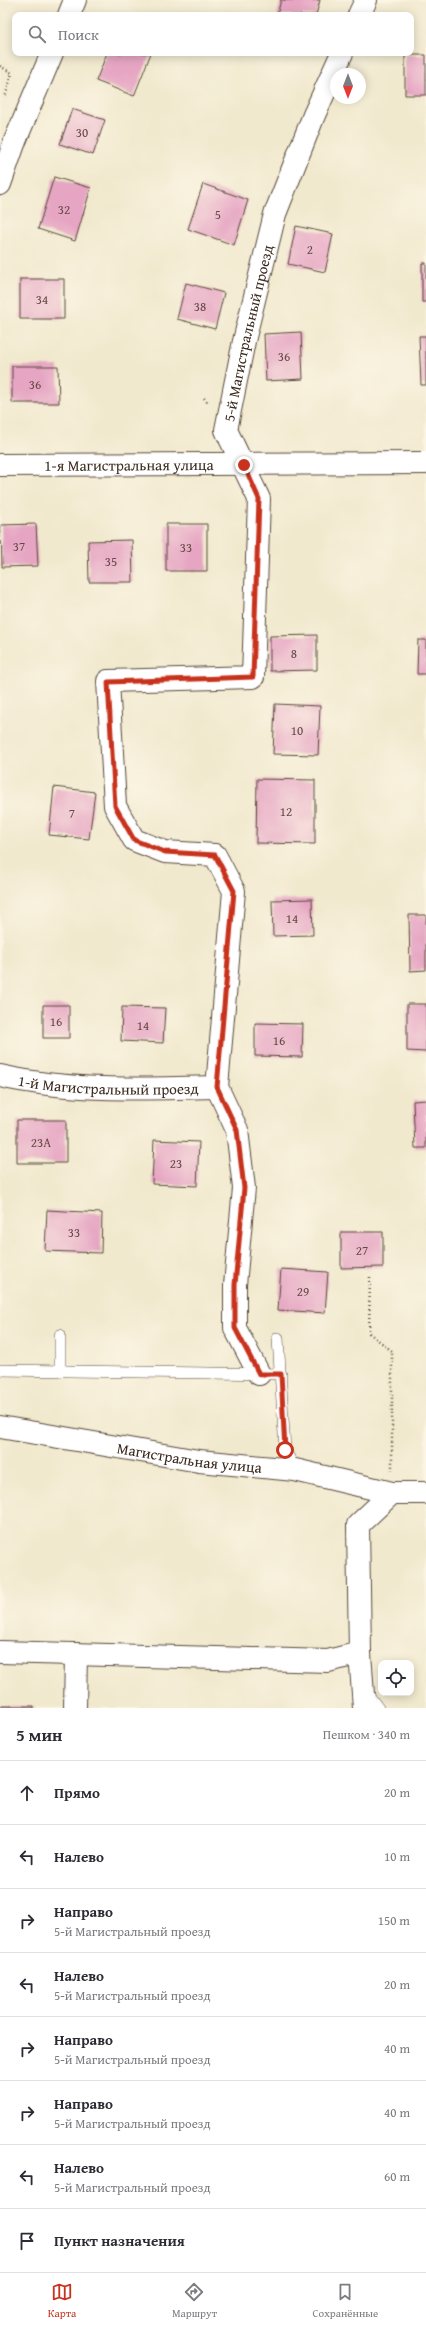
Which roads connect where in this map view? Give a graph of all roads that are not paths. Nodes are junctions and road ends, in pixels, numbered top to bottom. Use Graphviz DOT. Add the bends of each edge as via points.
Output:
graph roads {
  1 [pos="75,0"];
  2 [pos="366,0"];
  3 [pos="69,12"];
  4 [pos="361,12"];
  5 [pos="51,56"];
  6 [pos="341,56"];
  7 [pos="0,184"];
  8 [pos="426,464"];
  9 [pos="0,465"];
  10 [pos="244,465"];
  11 [pos="0,1076"];
  12 [pos="217,1087"];
  13 [pos="60,1335"];
  14 [pos="278,1338"];
  15 [pos="0,1370"];
  16 [pos="60,1371"];
  17 [pos="259,1374"];
  18 [pos="281,1374"];
  19 [pos="0,1427"];
  20 [pos="295,1470"];
  21 [pos="392,1493"];
  22 [pos="426,1493"];
  23 [pos="0,1652"];
  24 [pos="360,1653"];
  25 [pos="76,1654"];
  26 [pos="363,1697"];
  27 [pos="75,1708"];
  28 [pos="378,1708"];
  1 -- 3 [label="street"];
  2 -- 4 [label="street"];
  5 -- 7 [label="street"];
  6 -- 10 [label="street, 5-й Магистральный проезд" via="275,214 244,341 226,430"];
  8 -- 10 [label="street, 1-я Магистральная улица"];
  9 -- 10 [label="street, 1-я Магистральная улица"];
  10 -- 12 [label="street, 5-й Магистральный проезд" via="259,499 253,677 108,682 115,806 134,840 165,852 215,855 234,891"];
  11 -- 12 [label="street, 1-й Магистральный проезд" via="28,1082 124,1090"];
  12 -- 17 [label="street, 5-й Магистральный проезд" via="237,1130 244,1188 235,1285 235,1328"];
  13 -- 16 [label="lane"];
  14 -- 18 [label="lane"];
  15 -- 16 [label="lane"];
  16 -- 17 [label="lane"];
  17 -- 18 [label="lane"];
  18 -- 20 [label="lane" via="285,1450"];
  19 -- 20 [label="street, Магистральная улица" via="199,1461"];
  20 -- 21 [label="street, Магистральная улица"];
  21 -- 22 [label="street, Магистральная улица"];
  21 -- 24 [label="street" via="358,1525"];
  23 -- 25 [label="street"];
  24 -- 25 [label="street" via="328,1661"];
  24 -- 26 [label="street"];
  25 -- 27 [label="street"];
  26 -- 28 [label="lane"];
}
